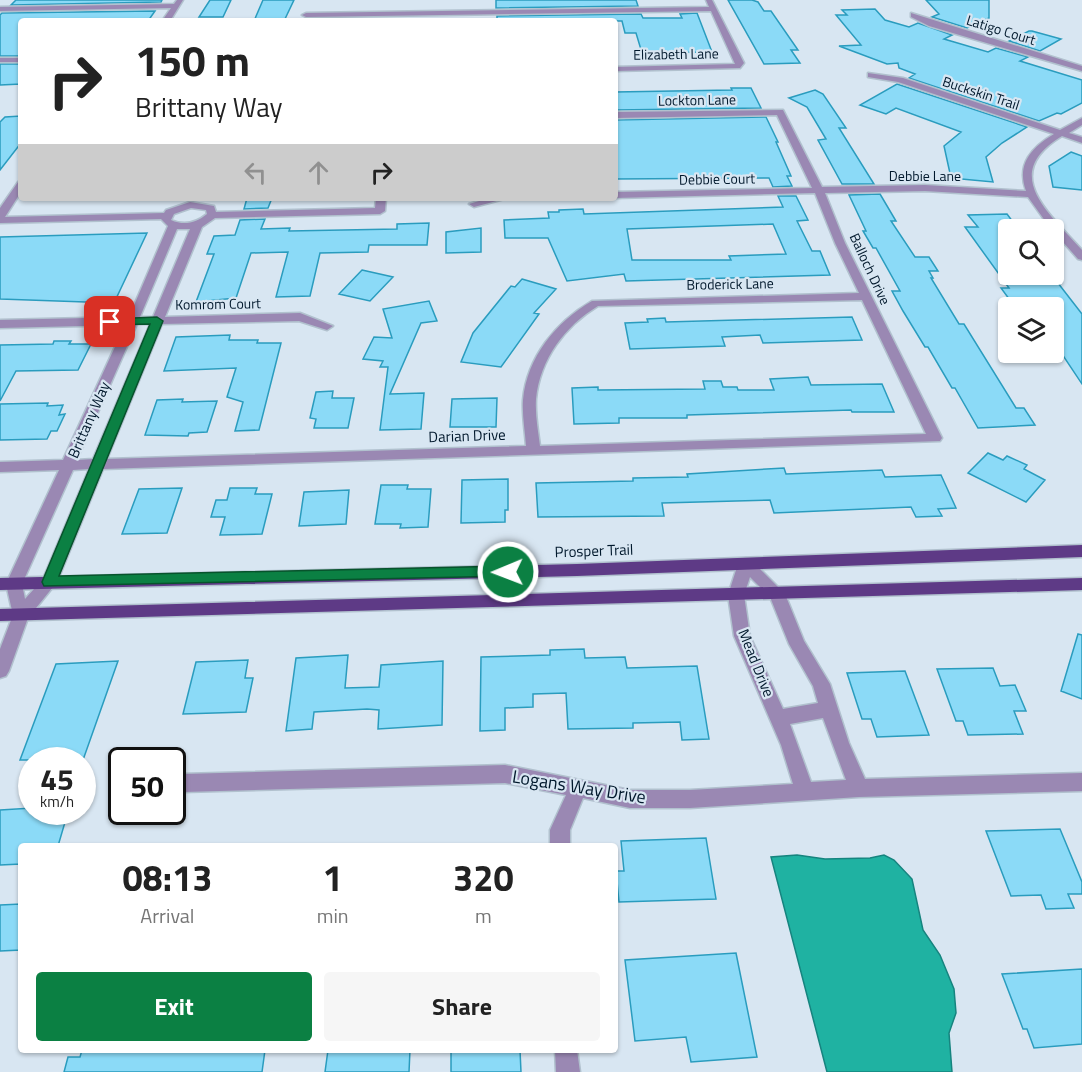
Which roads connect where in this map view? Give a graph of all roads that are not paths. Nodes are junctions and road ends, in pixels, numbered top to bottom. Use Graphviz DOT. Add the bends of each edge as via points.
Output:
graph roads {
  1 [pos="709,0"];
  2 [pos="178,3"];
  3 [pos="0,9"];
  4 [pos="713,9"];
  5 [pos="306,14"];
  6 [pos="914,15"];
  7 [pos="168,18"];
  8 [pos="0,60"];
  9 [pos="18,60"];
  10 [pos="618,69"];
  11 [pos="1082,69"];
  12 [pos="871,75"];
  13 [pos="780,112"];
  14 [pos="618,115"];
  15 [pos="1082,121"];
  16 [pos="1062,134"];
  17 [pos="1082,141"];
  18 [pos="18,189"];
  19 [pos="819,190"];
  20 [pos="1030,194"];
  21 [pos="618,195"];
  22 [pos="199,201"];
  23 [pos="381,201"];
  24 [pos="488,201"];
  25 [pos="474,204"];
  26 [pos="212,215"];
  27 [pos="0,218"];
  28 [pos="170,221"];
  29 [pos="197,225"];
  30 [pos="1082,257"];
  31 [pos="866,296"];
  32 [pos="133,321"];
  33 [pos="157,321"];
  34 [pos="0,324"];
  35 [pos="327,326"];
  36 [pos="934,438"];
  37 [pos="533,450"];
  38 [pos="99,464"];
  39 [pos="68,465"];
  40 [pos="0,467"];
  41 [pos="1082,551"];
  42 [pos="746,564"];
  43 [pos="49,582"];
  44 [pos="7,584"];
  45 [pos="1082,584"];
  46 [pos="777,594"];
  47 [pos="736,595"];
  48 [pos="0,615"];
  49 [pos="21,615"];
  50 [pos="0,671"];
  51 [pos="829,709"];
  52 [pos="778,718"];
  53 [pos="1082,782"];
  54 [pos="186,783"];
  55 [pos="859,788"];
  56 [pos="577,790"];
  57 [pos="806,792"];
  58 [pos="560,843"];
  59 [pos="567,1053"];
  60 [pos="568,1072"];
  1 -- 4 [label="street"];
  2 -- 3 [label="street"];
  2 -- 7 [label="street"];
  4 -- 5 [label="street"];
  4 -- 10 [label="street, Elizabeth Lane" via="740,63 737,66"];
  6 -- 11 [label="street, Latigo Court" via="932,24"];
  8 -- 9 [label="street"];
  12 -- 16 [label="street, Buckskin Trail" via="900,80"];
  13 -- 14 [label="street, Lockton Lane"];
  13 -- 19 [label="street, Balloch Drive"];
  15 -- 16 [label="street"];
  16 -- 17 [label="street, Buckskin Trail"];
  16 -- 20 [label="street" via="1040,148 1028,162 1025,178"];
  18 -- 27 [label="street"];
  19 -- 20 [label="street, Debbie Lane" via="945,188"];
  19 -- 21 [label="street, Debbie Court"];
  19 -- 31 [label="street, Balloch Drive"];
  20 -- 30 [label="street"];
  22 -- 26 [label="street" via="210,208"];
  22 -- 28 [label="street" via="175,209"];
  23 -- 26 [label="street" via="380,211"];
  24 -- 25 [label="street"];
  26 -- 29 [label="street"];
  27 -- 28 [label="street"];
  28 -- 29 [label="street"];
  28 -- 32 [label="street, Brittany Way"];
  29 -- 33 [label="street, Brittany Way"];
  31 -- 36 [label="street, Balloch Drive"];
  31 -- 37 [label="street, Broderick Lane" via="596,303 581,310 565,326 541,363 530,398"];
  32 -- 33 [label="street, Komrom Court"];
  32 -- 34 [label="street, Komrom Court"];
  32 -- 39 [label="street, Brittany Way"];
  33 -- 35 [label="street, Komrom Court" via="300,317"];
  33 -- 38 [label="street, Brittany Way"];
  36 -- 37 [label="street, Darian Drive"];
  37 -- 38 [label="street, Darian Drive"];
  38 -- 39 [label="street, Darian Drive"];
  38 -- 43 [label="street, Brittany Way"];
  39 -- 40 [label="street, Darian Drive"];
  39 -- 44 [label="street, Brittany Way"];
  41 -- 42 [label="main road, Prosper Trail"];
  42 -- 43 [label="main road, Prosper Trail"];
  42 -- 46 [label="street"];
  42 -- 47 [label="street, Mead Drive"];
  43 -- 44 [label="main road, Prosper Trail"];
  43 -- 49 [label="street, Brittany Way"];
  44 -- 49 [label="street"];
  45 -- 46 [label="main road"];
  46 -- 47 [label="main road"];
  46 -- 51 [label="street" via="797,644 821,684"];
  47 -- 49 [label="main road"];
  47 -- 52 [label="street, Mead Drive" via="742,636"];
  48 -- 49 [label="main road"];
  49 -- 50 [label="street, Brittany Way"];
  51 -- 52 [label="street"];
  51 -- 55 [label="street"];
  52 -- 57 [label="street, Mead Drive"];
  53 -- 55 [label="street, Logans Way Drive"];
  54 -- 56 [label="street, Logans Way Drive" via="505,774"];
  55 -- 57 [label="street, Logans Way Drive"];
  56 -- 57 [label="street, Logans Way Drive" via="630,799"];
  56 -- 58 [label="street" via="560,830"];
  59 -- 60 [label="street"];
}
